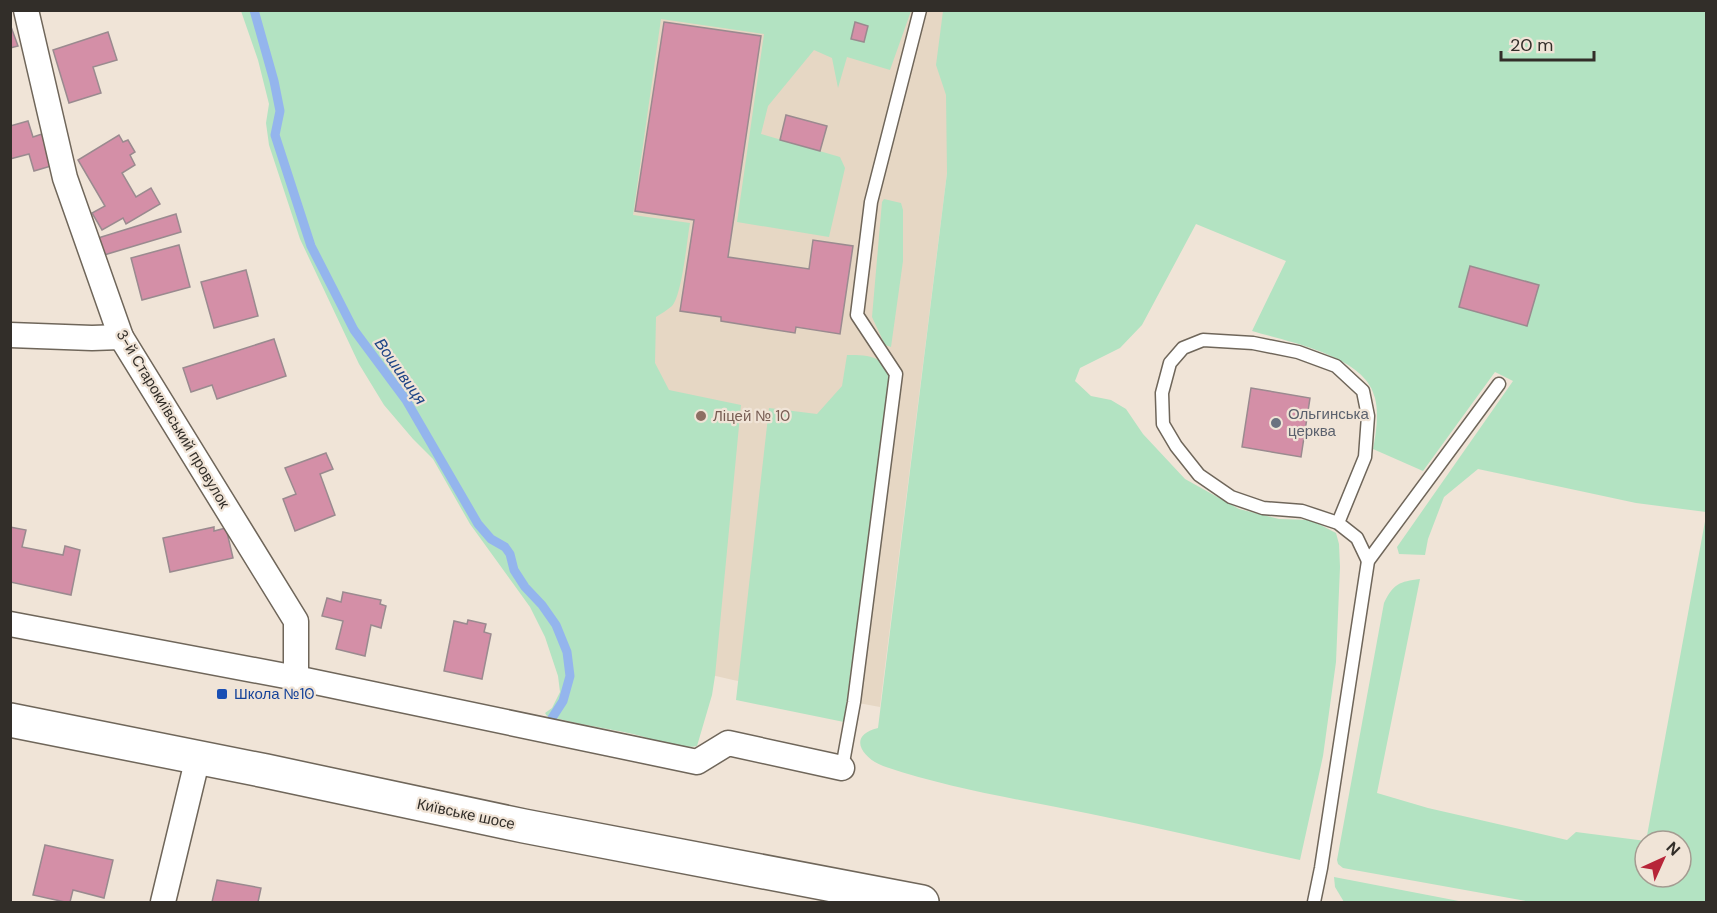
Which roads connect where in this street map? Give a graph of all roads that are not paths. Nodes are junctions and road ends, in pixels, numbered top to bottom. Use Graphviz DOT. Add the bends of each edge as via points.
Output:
graph roads {
  1 [pos="26,10"];
  2 [pos="920,10"];
  3 [pos="10,336"];
  4 [pos="121,337"];
  5 [pos="1499,384"];
  6 [pos="1338,523"];
  7 [pos="1368,561"];
  8 [pos="10,624"];
  9 [pos="296,678"];
  10 [pos="10,720"];
  11 [pos="198,757"];
  12 [pos="842,768"];
  13 [pos="163,903"];
  14 [pos="922,903"];
  15 [pos="1314,903"];
  1 -- 4 [label="street, 3-й Старокиївський провулок" via="65,178"];
  2 -- 12 [label="lane" via="872,202 858,315 896,374"];
  3 -- 4 [label="street"];
  4 -- 9 [label="street, 3-й Старокиївський провулок" via="296,621"];
  5 -- 7 [label="lane"];
  6 -- 6 [label="lane" via="1302,511 1263,508 1231,497 1199,475 1163,424 1162,393 1170,363 1183,348 1203,340 1253,343 1298,352 1336,366 1363,391 1368,416 1365,457"];
  6 -- 7 [label="lane" via="1357,538"];
  7 -- 15 [label="lane"];
  8 -- 9 [label="street"];
  9 -- 12 [label="street" via="697,762 728,743"];
  10 -- 11 [label="main road, Київське шосе"];
  11 -- 13 [label="street"];
  11 -- 14 [label="main road, Київське шосе" via="524,826"];
}
